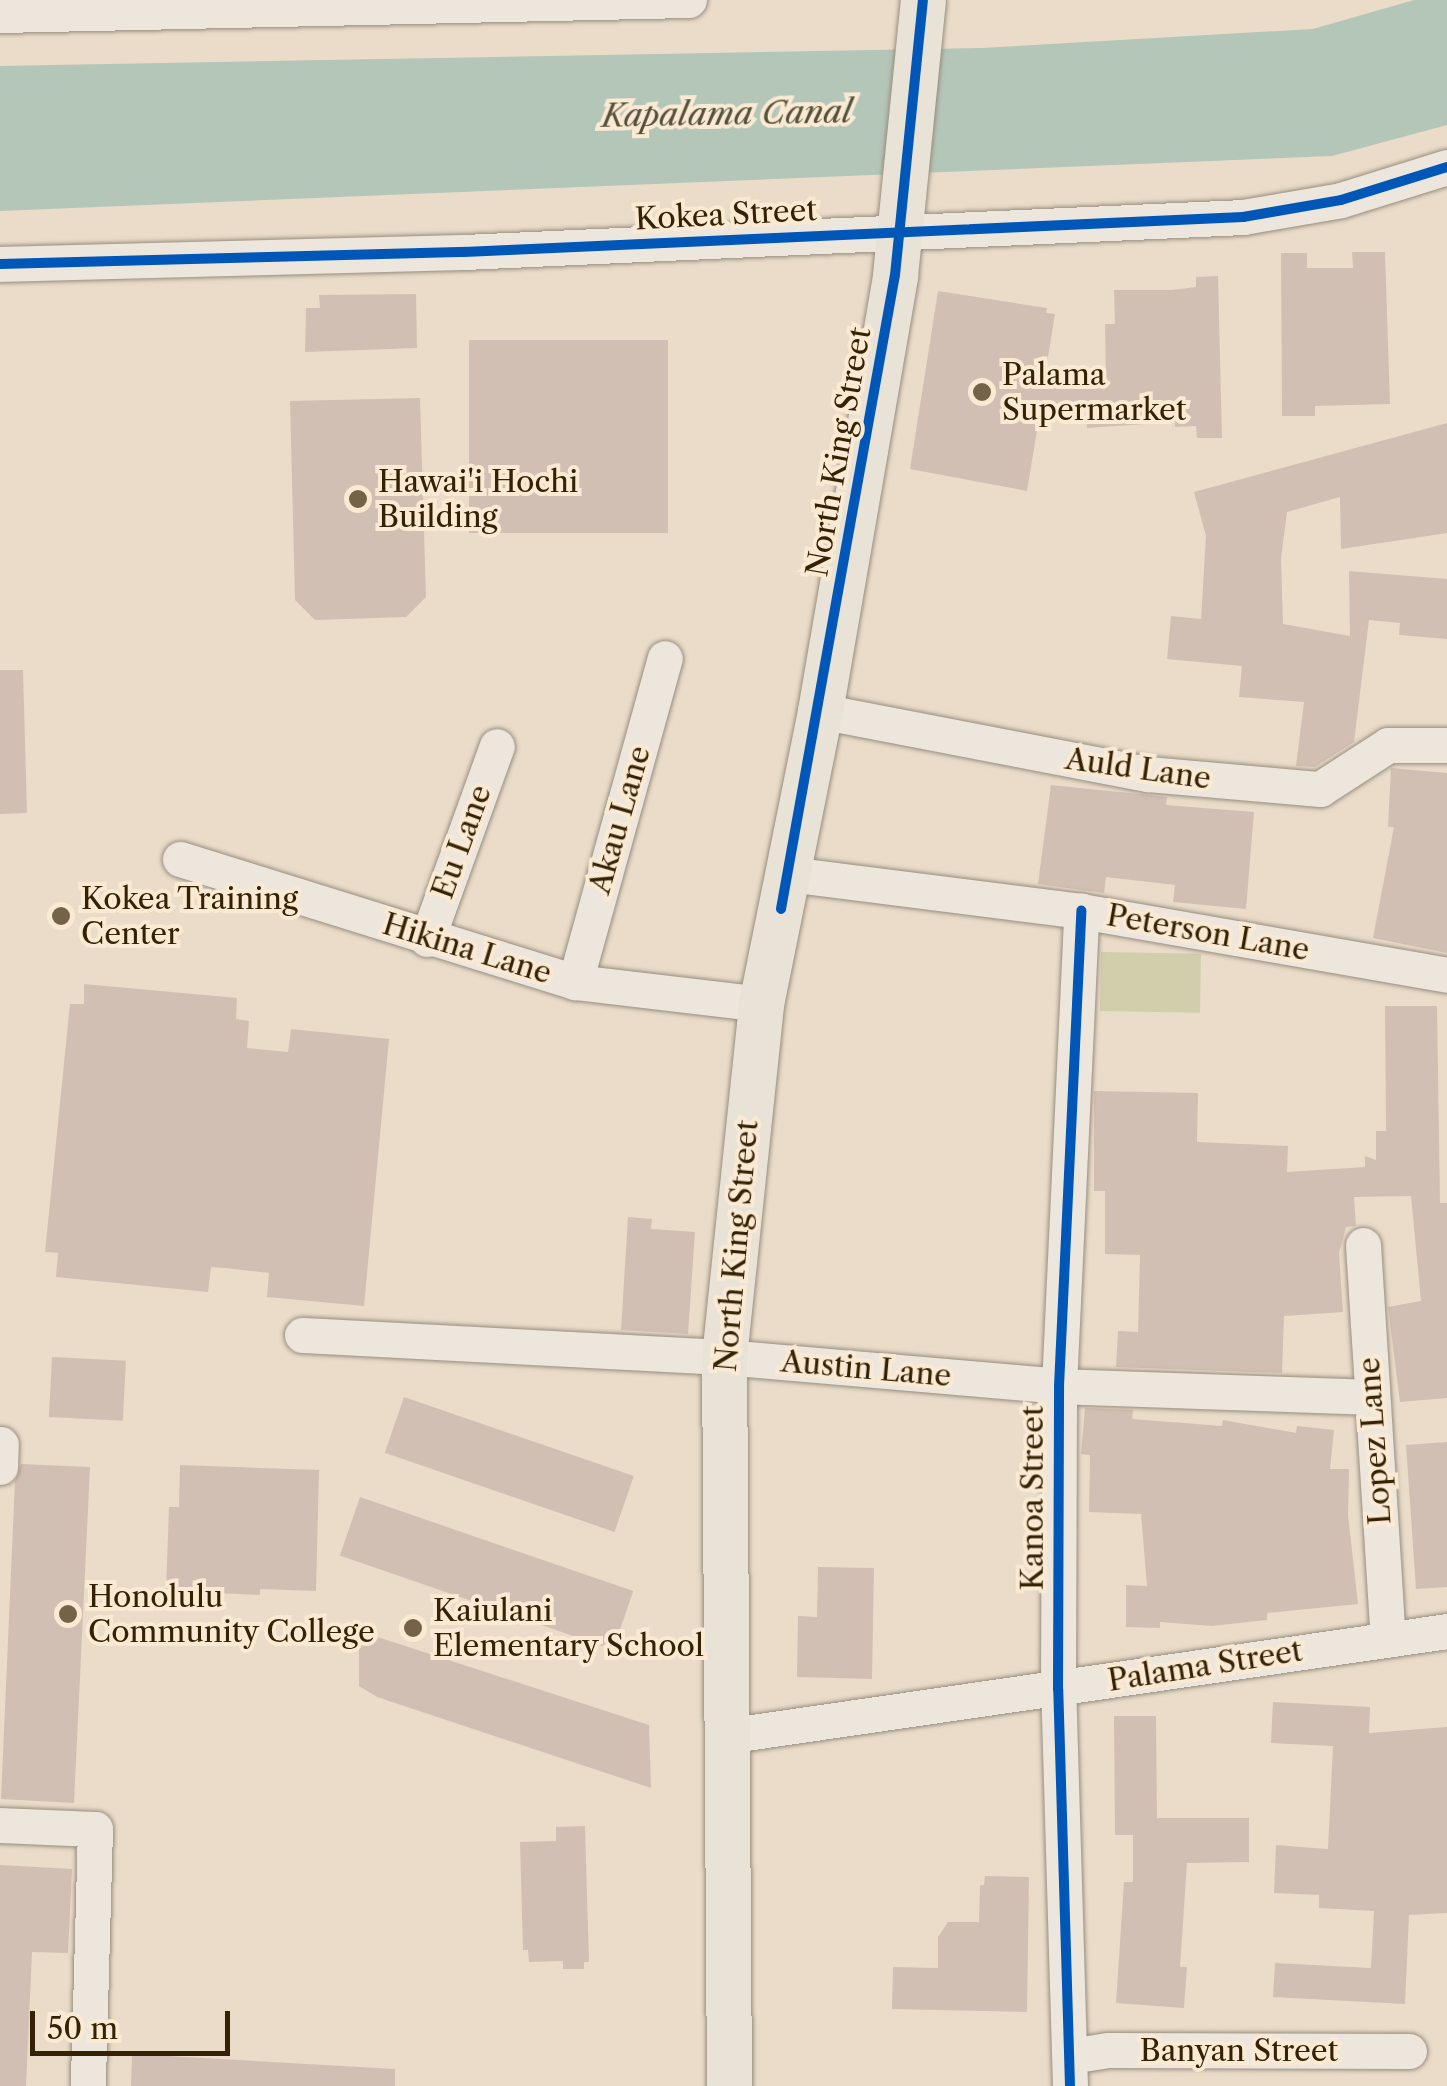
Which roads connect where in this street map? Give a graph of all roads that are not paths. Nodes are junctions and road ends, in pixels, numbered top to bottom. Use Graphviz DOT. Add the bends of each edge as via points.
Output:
graph roads {
  1 [pos="690,0"];
  2 [pos="923,0"];
  3 [pos="519,1"];
  4 [pos="0,15"];
  5 [pos="1447,167"];
  6 [pos="901,216"];
  7 [pos="0,264"];
  8 [pos="664,658"];
  9 [pos="820,711"];
  10 [pos="1447,745"];
  11 [pos="497,746"];
  12 [pos="180,859"];
  13 [pos="789,874"];
  14 [pos="1081,911"];
  15 [pos="428,938"];
  16 [pos="1447,975"];
  17 [pos="574,982"];
  18 [pos="761,1004"];
  19 [pos="1363,1244"];
  20 [pos="302,1336"];
  21 [pos="724,1358"];
  22 [pos="1059,1386"];
  23 [pos="1371,1397"];
  24 [pos="1,1444"];
  25 [pos="0,1467"];
  26 [pos="1447,1632"];
  27 [pos="1388,1638"];
  28 [pos="1058,1689"];
  29 [pos="725,1736"];
  30 [pos="0,1825"];
  31 [pos="1409,2052"];
  32 [pos="1070,2071"];
  33 [pos="88,2086"];
  34 [pos="729,2086"];
  1 -- 3 [label="street"];
  2 -- 6 [label="main road, North King Street"];
  3 -- 4 [label="street"];
  5 -- 6 [label="street, Kokea Street" via="1341,200 1243,217"];
  6 -- 7 [label="street, Kokea Street" via="464,252"];
  6 -- 9 [label="main road, North King Street"];
  8 -- 17 [label="street, Akau Lane"];
  9 -- 10 [label="street, Auld Lane" via="1148,774 1320,790 1388,745"];
  9 -- 13 [label="main road, North King Street"];
  11 -- 15 [label="street, Eu Lane"];
  12 -- 15 [label="street, Hikina Lane"];
  13 -- 14 [label="street, Peterson Lane"];
  13 -- 18 [label="main road, North King Street"];
  14 -- 16 [label="street, Peterson Lane"];
  14 -- 22 [label="street, Kanoa Street"];
  15 -- 17 [label="street, Hikina Lane"];
  17 -- 18 [label="street, Hikina Lane"];
  18 -- 21 [label="main road, North King Street"];
  19 -- 23 [label="street, Lopez Lane"];
  20 -- 21 [label="street, Austin Lane"];
  21 -- 22 [label="street, Austin Lane"];
  21 -- 29 [label="main road, North King Street"];
  22 -- 23 [label="street, Austin Lane"];
  22 -- 28 [label="street, Kanoa Street"];
  23 -- 27 [label="street, Lopez Lane"];
  24 -- 25 [label="street"];
  26 -- 27 [label="street, Palama Street"];
  27 -- 28 [label="street, Palama Street"];
  28 -- 29 [label="street, Palama Street"];
  28 -- 32 [label="street, Kanoa Street"];
  29 -- 34 [label="main road, North King Street"];
  30 -- 33 [label="street" via="94,1829"];
  31 -- 32 [label="street, Banyan Street" via="1109,2050"];
}
